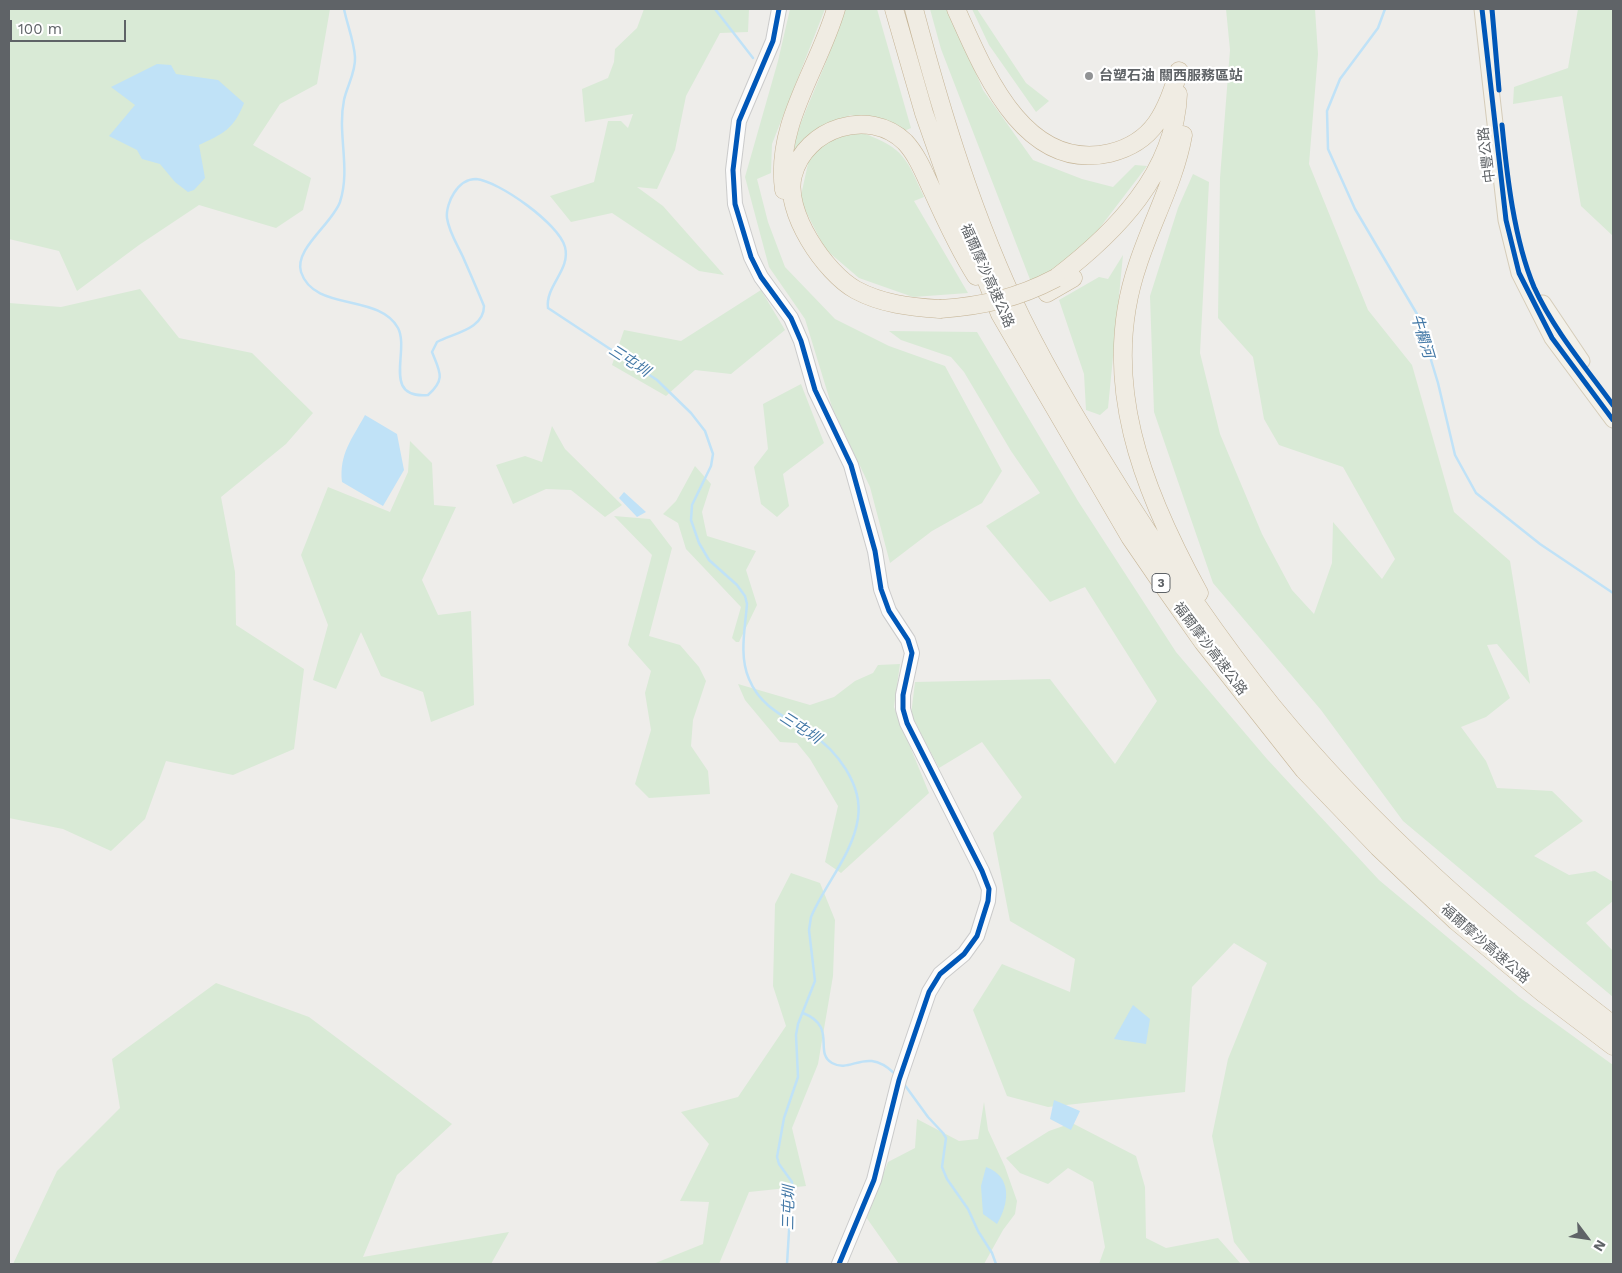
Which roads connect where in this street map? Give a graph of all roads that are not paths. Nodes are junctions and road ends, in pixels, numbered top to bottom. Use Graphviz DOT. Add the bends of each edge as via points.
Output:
graph roads {
  1 [pos="779,9"];
  2 [pos="836,9"];
  3 [pos="894,9"];
  4 [pos="914,9"];
  5 [pos="956,9"];
  6 [pos="1482,9"];
  7 [pos="1492,9"];
  8 [pos="1497,114"];
  9 [pos="1052,286"];
  10 [pos="943,313"];
  11 [pos="1000,314"];
  12 [pos="1613,405"];
  13 [pos="1613,420"];
  14 [pos="1230,650"];
  15 [pos="1610,1036"];
  16 [pos="839,1264"];
  1 -- 16 [label="street" via="773,41 739,121 733,170 741,228 761,278 791,318 815,390 851,465 875,551 881,590 908,640 912,654 903,695 907,723 989,889 977,936 964,954 940,974 929,992 899,1080 874,1180"];
  2 -- 10 [label="highway" via="786,136 782,155 787,212 798,242 813,265 847,295 877,309 923,317"];
  3 -- 11 [label="highway, 福爾摩沙高速公路 / 3" via="949,186"];
  4 -- 14 [label="highway, 福爾摩沙高速公路 / 3" via="942,113 965,180 1022,319 1096,450 1180,583"];
  5 -- 9 [label="highway" via="1002,102 1041,140 1071,154 1105,154 1142,140 1168,106 1179,71 1177,106 1170,133 1159,163 1141,196 1119,224"];
  6 -- 8 [label="main road, 中豐公路"];
  7 -- 8 [label="main road, 中豐公路"];
  8 -- 12 [label="main road, 中豐公路" via="1524,257 1535,287 1570,345"];
  8 -- 13 [label="main road, 中豐公路" via="1506,220 1519,273 1552,338"];
  9 -- 10 [label="highway" via="996,313 972,317"];
  9 -- 14 [label="highway" via="1074,278 1096,261 1142,210 1183,136 1179,159 1137,265 1126,312 1122,355 1125,395 1150,493 1171,542"];
  10 -- 11 [label="highway" via="893,304 853,289 820,254 796,213 791,189 798,161 818,138 833,129 863,123 895,134 906,143 916,157 961,253"];
  11 -- 15 [label="highway, 福爾摩沙高速公路 / 3" via="1130,537 1203,642 1304,770 1456,921 1543,993"];
  14 -- 15 [label="highway, 福爾摩沙高速公路 / 3" via="1272,706 1316,756 1410,854"];
}
